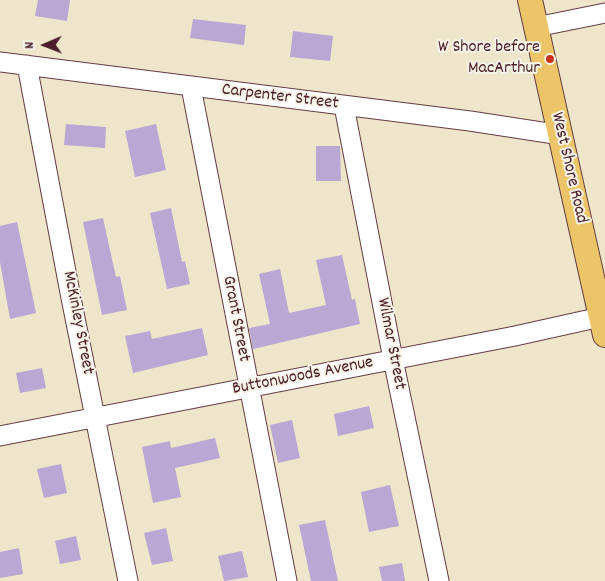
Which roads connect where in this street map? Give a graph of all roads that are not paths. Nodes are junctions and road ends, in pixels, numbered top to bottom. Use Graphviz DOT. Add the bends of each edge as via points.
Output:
graph roads {
  1 [pos="530,0"];
  2 [pos="605,13"];
  3 [pos="536,27"];
  4 [pos="0,62"];
  5 [pos="27,65"];
  6 [pos="191,87"];
  7 [pos="344,106"];
  8 [pos="560,136"];
  9 [pos="604,323"];
  10 [pos="393,359"];
  11 [pos="248,388"];
  12 [pos="96,418"];
  13 [pos="0,436"];
  14 [pos="128,581"];
  15 [pos="287,581"];
  16 [pos="439,581"];
  1 -- 3 [label="main road, West Shore Road"];
  2 -- 3 [label="street"];
  3 -- 8 [label="main road, West Shore Road"];
  4 -- 5 [label="street, Carpenter Street"];
  5 -- 6 [label="street, Carpenter Street"];
  5 -- 12 [label="street, McKinley Street"];
  6 -- 7 [label="street, Carpenter Street"];
  6 -- 11 [label="street, Grant Street"];
  7 -- 8 [label="street, Carpenter Street"];
  7 -- 10 [label="street, Wilmar Street"];
  8 -- 9 [label="main road, West Shore Road"];
  9 -- 10 [label="street, Buttonwoods Avenue"];
  10 -- 11 [label="street, Buttonwoods Avenue"];
  10 -- 16 [label="street, Wilmar Street"];
  11 -- 12 [label="street, Buttonwoods Avenue"];
  11 -- 15 [label="street, Grant Street"];
  12 -- 13 [label="street, Buttonwoods Avenue"];
  12 -- 14 [label="street, McKinley Street"];
}
